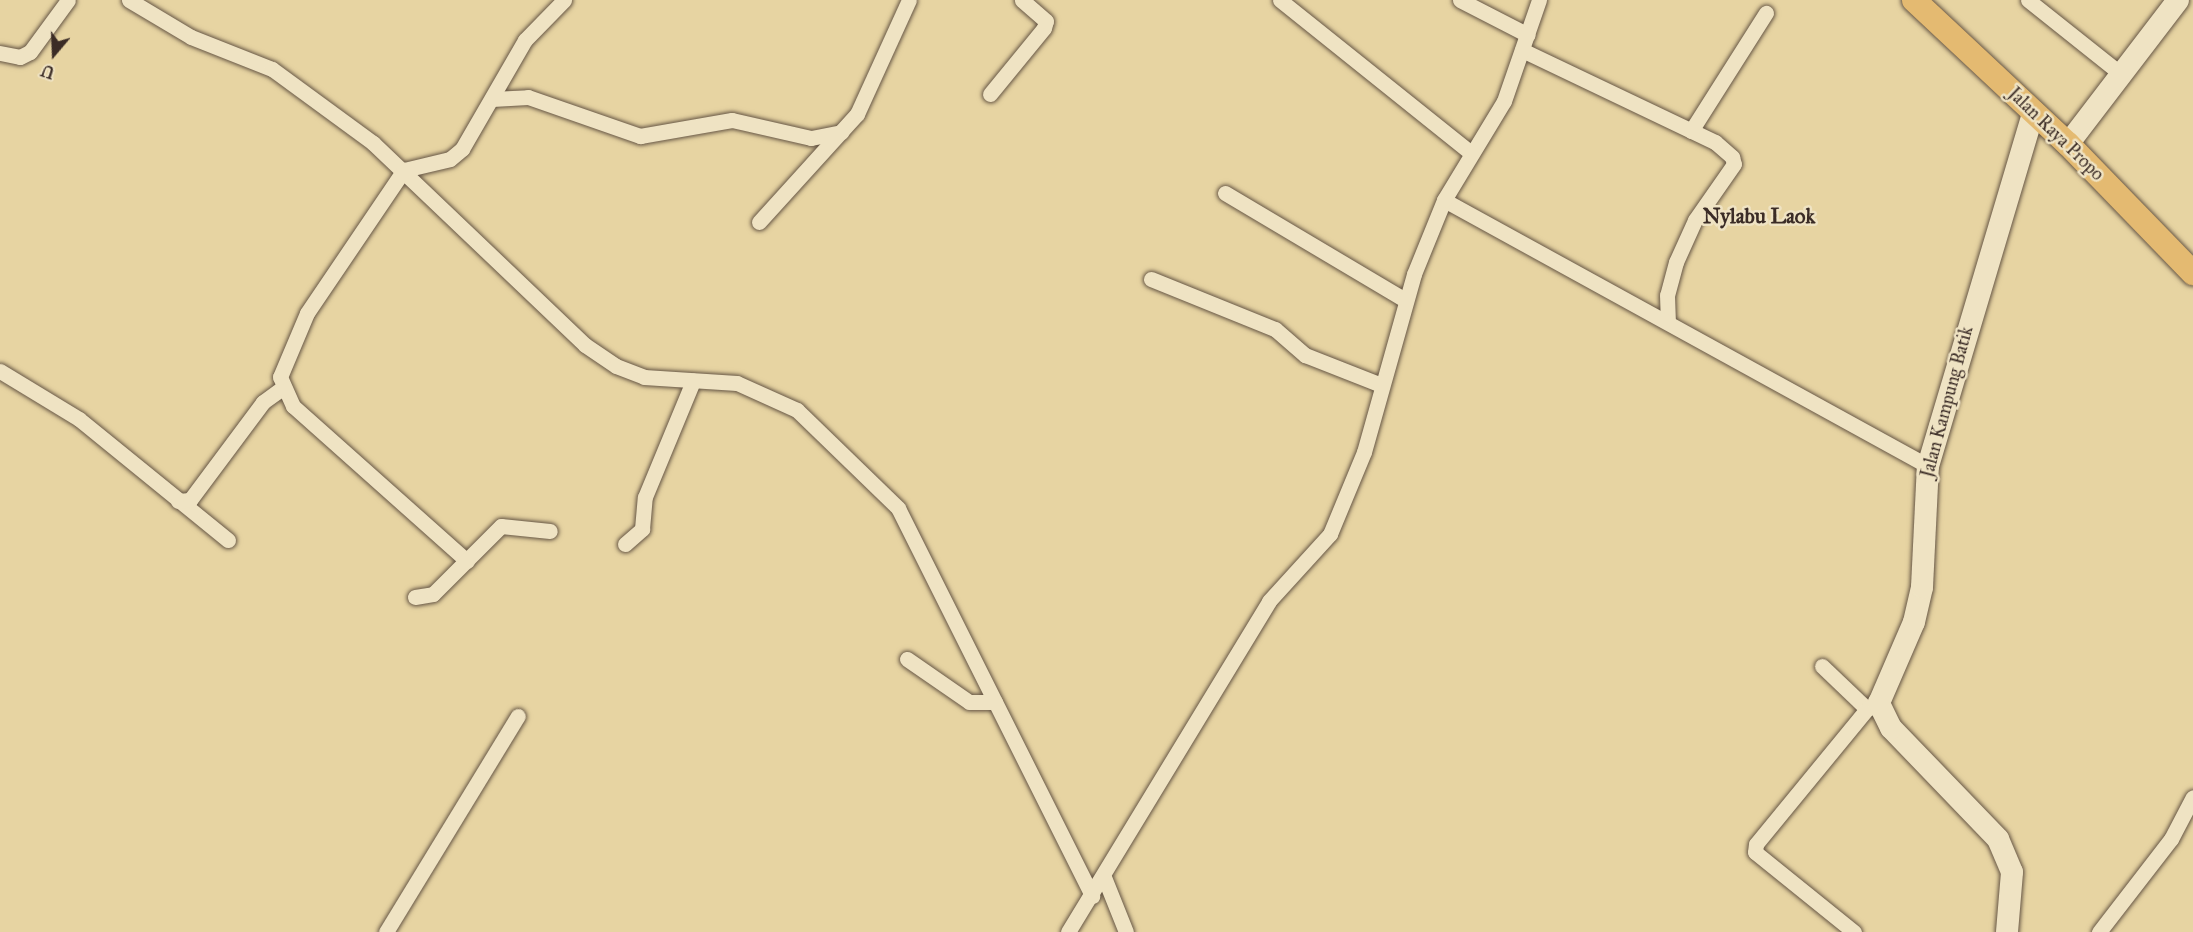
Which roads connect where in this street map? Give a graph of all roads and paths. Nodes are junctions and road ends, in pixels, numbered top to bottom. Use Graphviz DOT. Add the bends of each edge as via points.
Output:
graph roads {
  1 [pos="68,0"];
  2 [pos="129,0"];
  3 [pos="564,0"];
  4 [pos="909,0"];
  5 [pos="1022,0"];
  6 [pos="1280,0"];
  7 [pos="1460,0"];
  8 [pos="1539,0"];
  9 [pos="1914,0"];
  10 [pos="2028,0"];
  11 [pos="2178,0"];
  12 [pos="1766,13"];
  13 [pos="1525,42"];
  14 [pos="0,53"];
  15 [pos="2121,74"];
  16 [pos="990,94"];
  17 [pos="492,99"];
  18 [pos="2034,111"];
  19 [pos="1691,130"];
  20 [pos="841,132"];
  21 [pos="2068,144"];
  22 [pos="1470,152"];
  23 [pos="404,170"];
  24 [pos="1225,193"];
  25 [pos="1444,200"];
  26 [pos="759,222"];
  27 [pos="2193,273"];
  28 [pos="1151,279"];
  29 [pos="1405,300"];
  30 [pos="1668,321"];
  31 [pos="0,371"];
  32 [pos="693,381"];
  33 [pos="1381,385"];
  34 [pos="281,388"];
  35 [pos="1928,466"];
  36 [pos="178,501"];
  37 [pos="550,531"];
  38 [pos="228,540"];
  39 [pos="626,544"];
  40 [pos="467,561"];
  41 [pos="415,597"];
  42 [pos="907,659"];
  43 [pos="1822,666"];
  44 [pos="995,702"];
  45 [pos="1873,706"];
  46 [pos="518,716"];
  47 [pos="2193,797"];
  48 [pos="1104,877"];
  49 [pos="1092,896"];
  50 [pos="386,932"];
  51 [pos="1068,932"];
  52 [pos="1125,932"];
  53 [pos="1854,932"];
  54 [pos="2007,932"];
  55 [pos="2098,932"];
  1 -- 14 [label="street" via="30,52 20,57"];
  2 -- 23 [label="street" via="191,37 272,69"];
  3 -- 17 [label="street" via="525,40"];
  4 -- 20 [label="street" via="870,91"];
  5 -- 16 [label="street" via="1046,21 1044,28"];
  6 -- 22 [label="street"];
  7 -- 13 [label="street"];
  8 -- 13 [label="street"];
  9 -- 18 [label="main road, Jalan Raya Propo"];
  10 -- 15 [label="street"];
  11 -- 15 [label="street"];
  12 -- 19 [label="street"];
  13 -- 19 [label="street"];
  13 -- 22 [label="street" via="1504,101"];
  15 -- 21 [label="street"];
  17 -- 20 [label="street" via="528,97 640,136 724,120 811,138"];
  17 -- 23 [label="street" via="457,154"];
  18 -- 21 [label="main road, Jalan Raya Propo"];
  18 -- 35 [label="street, Jalan Kampung Batik"];
  19 -- 30 [label="street" via="1728,150 1734,164 1695,220 1676,262 1667,296"];
  20 -- 26 [label="street"];
  21 -- 27 [label="main road, Jalan Raya Propo"];
  22 -- 25 [label="street"];
  23 -- 32 [label="street" via="585,345 644,377"];
  23 -- 34 [label="street" via="308,313 286,357"];
  24 -- 29 [label="street"];
  25 -- 29 [label="street"];
  25 -- 30 [label="street"];
  28 -- 33 [label="street" via="1275,330 1305,355"];
  29 -- 33 [label="street"];
  30 -- 35 [label="street"];
  31 -- 36 [label="street" via="79,419"];
  32 -- 39 [label="street" via="645,497 642,529"];
  32 -- 44 [label="street" via="737,383 779,398 883,491 904,520"];
  33 -- 48 [label="street" via="1364,452 1324,546 1297,565 1273,594"];
  34 -- 36 [label="street" via="263,402 190,500"];
  34 -- 40 [label="street" via="293,406"];
  35 -- 45 [label="street, Jalan Kampung Batik" via="1920,596"];
  36 -- 38 [label="street"];
  37 -- 40 [label="street" via="501,526"];
  40 -- 41 [label="street" via="433,594"];
  42 -- 44 [label="street" via="969,702"];
  43 -- 45 [label="street"];
  44 -- 49 [label="street"];
  45 -- 53 [label="street" via="1760,836 1755,852"];
  45 -- 54 [label="street" via="1998,839 2012,872"];
  46 -- 50 [label="street"];
  47 -- 55 [label="street" via="2172,839"];
  48 -- 49 [label="street"];
  48 -- 52 [label="street"];
  49 -- 51 [label="street"];
}
